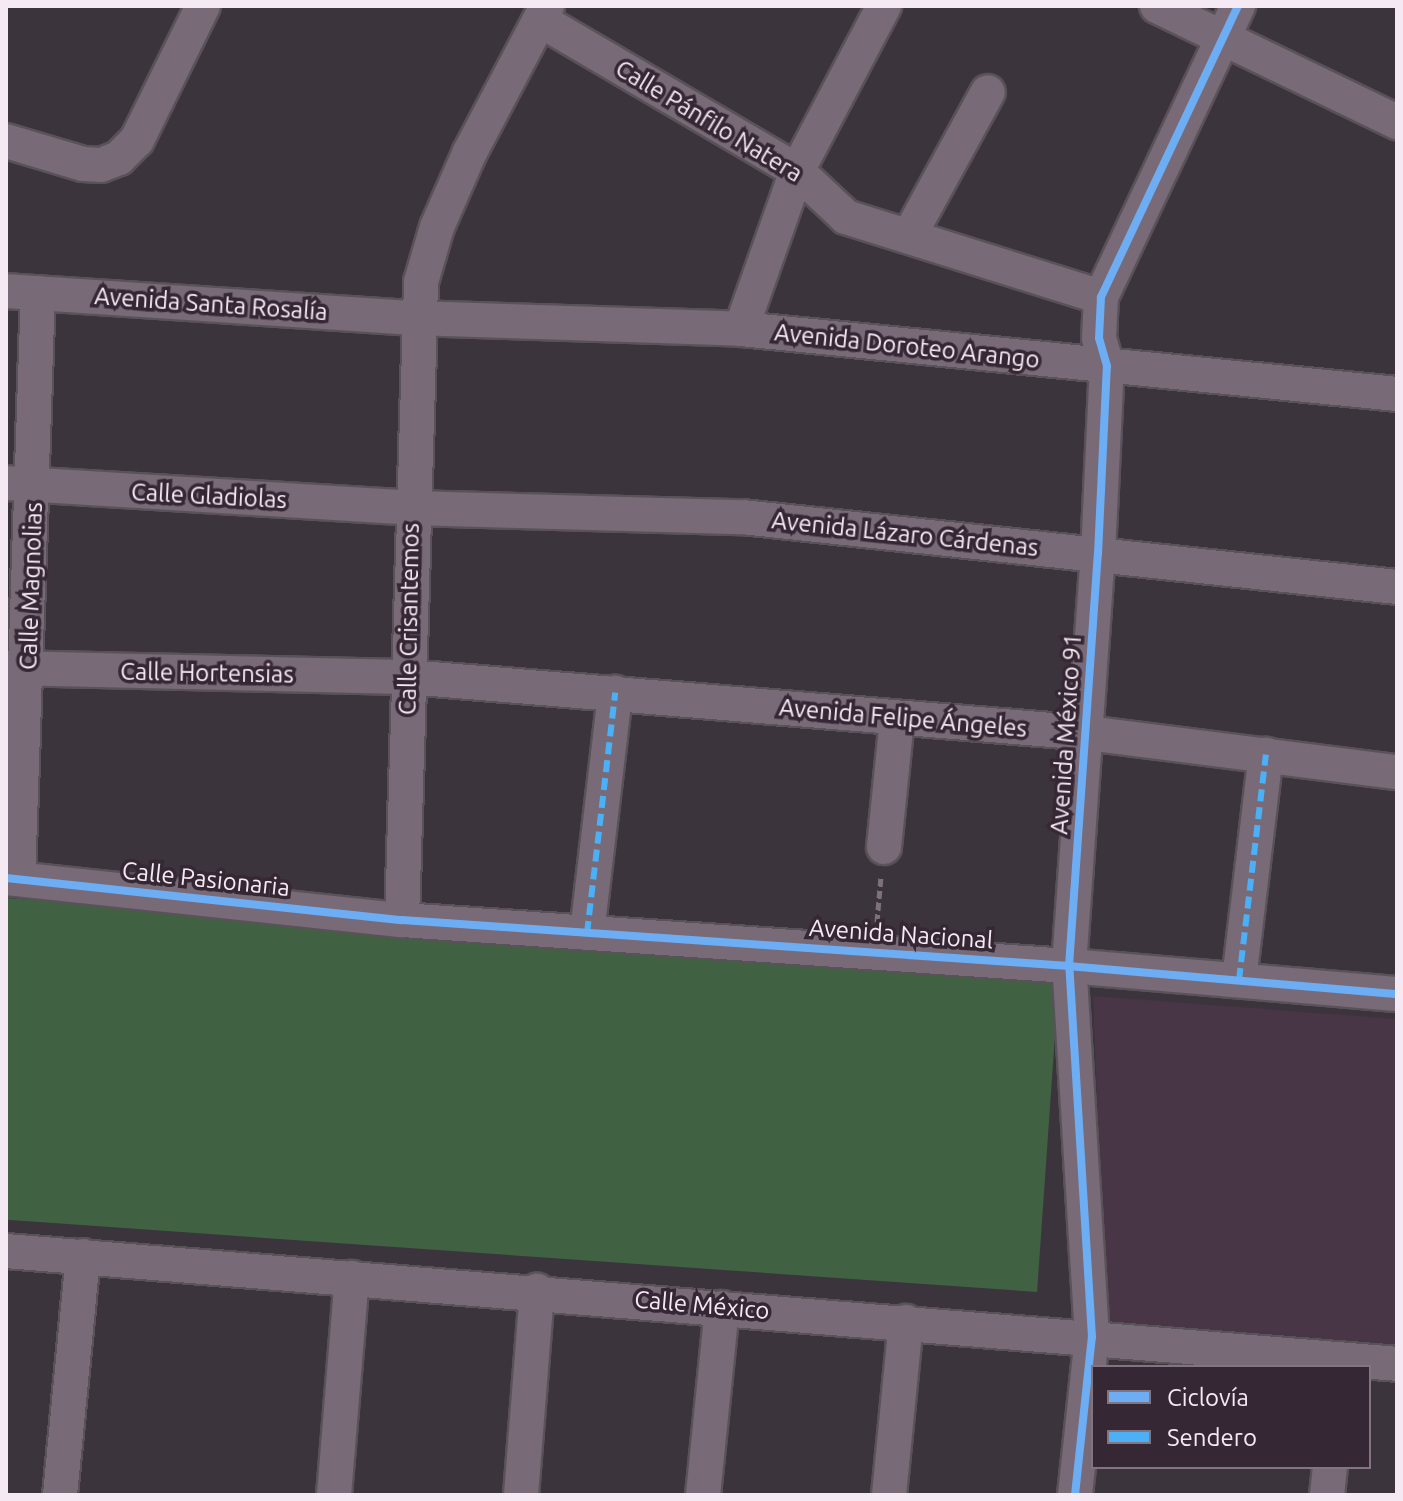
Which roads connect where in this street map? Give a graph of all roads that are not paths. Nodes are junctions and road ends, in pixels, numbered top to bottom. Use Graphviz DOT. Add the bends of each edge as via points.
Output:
graph roads {
  1 [pos="203,6"];
  2 [pos="884,6"];
  3 [pos="1157,6"];
  4 [pos="1238,6"];
  5 [pos="544,13"];
  6 [pos="1222,38"];
  7 [pos="988,92"];
  8 [pos="1397,122"];
  9 [pos="6,141"];
  10 [pos="797,171"];
  11 [pos="909,236"];
  12 [pos="22,292"];
  13 [pos="1101,297"];
  14 [pos="416,318"];
  15 [pos="741,329"];
  16 [pos="1107,366"];
  17 [pos="1397,394"];
  18 [pos="20,484"];
  19 [pos="411,508"];
  20 [pos="1098,554"];
  21 [pos="1397,587"];
  22 [pos="17,669"];
  23 [pos="408,677"];
  24 [pos="615,693"];
  25 [pos="897,718"];
  26 [pos="1087,733"];
  27 [pos="1266,755"];
  28 [pos="1397,772"];
  29 [pos="884,847"];
  30 [pos="12,878"];
  31 [pos="402,920"];
  32 [pos="587,933"];
  33 [pos="1069,966"];
  34 [pos="1239,980"];
  35 [pos="1397,994"];
  36 [pos="6,1251"];
  37 [pos="83,1256"];
  38 [pos="352,1278"];
  39 [pos="537,1291"];
  40 [pos="722,1308"];
  41 [pos="906,1322"];
  42 [pos="1092,1337"];
  43 [pos="1342,1364"];
  44 [pos="1397,1364"];
  45 [pos="1330,1469"];
  46 [pos="60,1495"];
  47 [pos="334,1495"];
  48 [pos="521,1495"];
  49 [pos="703,1495"];
  50 [pos="889,1495"];
  51 [pos="1075,1495"];
  52 [pos="1327,1495"];
  1 -- 9 [label="street" via="137,140 119,158 101,165"];
  2 -- 10 [label="street"];
  3 -- 6 [label="street"];
  4 -- 6 [label="street, Avenida México 91"];
  5 -- 10 [label="street, Calle Pánfilo Natera"];
  5 -- 14 [label="street, Calle Crisantemos" via="470,152 437,227"];
  6 -- 8 [label="street"];
  6 -- 13 [label="street, Avenida México 91"];
  7 -- 11 [label="street"];
  10 -- 11 [label="street, Calle Pánfilo Natera" via="846,217"];
  10 -- 15 [label="street"];
  11 -- 13 [label="street, Calle Pánfilo Natera"];
  12 -- 14 [label="street, Avenida Santa Rosalía"];
  12 -- 18 [label="street, Calle Magnolias"];
  13 -- 16 [label="street, Avenida México 91" via="1099,338"];
  14 -- 15 [label="street, Avenida Doroteo Arango"];
  14 -- 19 [label="street, Calle Crisantemos"];
  15 -- 16 [label="street, Avenida Doroteo Arango"];
  16 -- 17 [label="street, Avenida Doroteo Arango"];
  16 -- 20 [label="street, Avenida México 91"];
  18 -- 19 [label="street, Calle Gladiolas"];
  18 -- 22 [label="street, Calle Magnolias"];
  19 -- 20 [label="street, Avenida Lázaro Cárdenas" via="742,517"];
  19 -- 23 [label="street, Calle Crisantemos"];
  20 -- 21 [label="street, Avenida Lázaro Cárdenas"];
  20 -- 26 [label="street, Avenida México 91"];
  22 -- 23 [label="street, Calle Hortensias"];
  22 -- 30 [label="street, Calle Magnolias"];
  23 -- 24 [label="street, Avenida Felipe Ángeles"];
  23 -- 31 [label="street, Calle Crisantemos"];
  24 -- 25 [label="street, Avenida Felipe Ángeles"];
  24 -- 32 [label="street"];
  25 -- 26 [label="street, Avenida Felipe Ángeles"];
  25 -- 29 [label="street"];
  26 -- 27 [label="street, Avenida Felipe Ángeles"];
  26 -- 33 [label="street, Avenida México 91"];
  27 -- 28 [label="street, Avenida Felipe Ángeles"];
  27 -- 34 [label="street"];
  30 -- 31 [label="street, Calle Pasionaria"];
  31 -- 32 [label="street, Avenida Nacional"];
  32 -- 33 [label="street, Avenida Nacional"];
  33 -- 34 [label="street, Avenida Nacional"];
  33 -- 42 [label="street, Avenida México 91"];
  34 -- 35 [label="street, Avenida Nacional"];
  36 -- 37 [label="street, Calle México"];
  37 -- 38 [label="street, Calle México"];
  37 -- 46 [label="street"];
  38 -- 39 [label="street, Calle México"];
  38 -- 47 [label="street"];
  39 -- 40 [label="street, Calle México"];
  39 -- 48 [label="street"];
  40 -- 41 [label="street, Calle México"];
  40 -- 49 [label="street"];
  41 -- 42 [label="street, Calle México"];
  41 -- 50 [label="street"];
  42 -- 43 [label="street, Calle México"];
  42 -- 51 [label="street, Avenida México 91"];
  43 -- 44 [label="street, Calle México"];
  45 -- 52 [label="street"];
}
